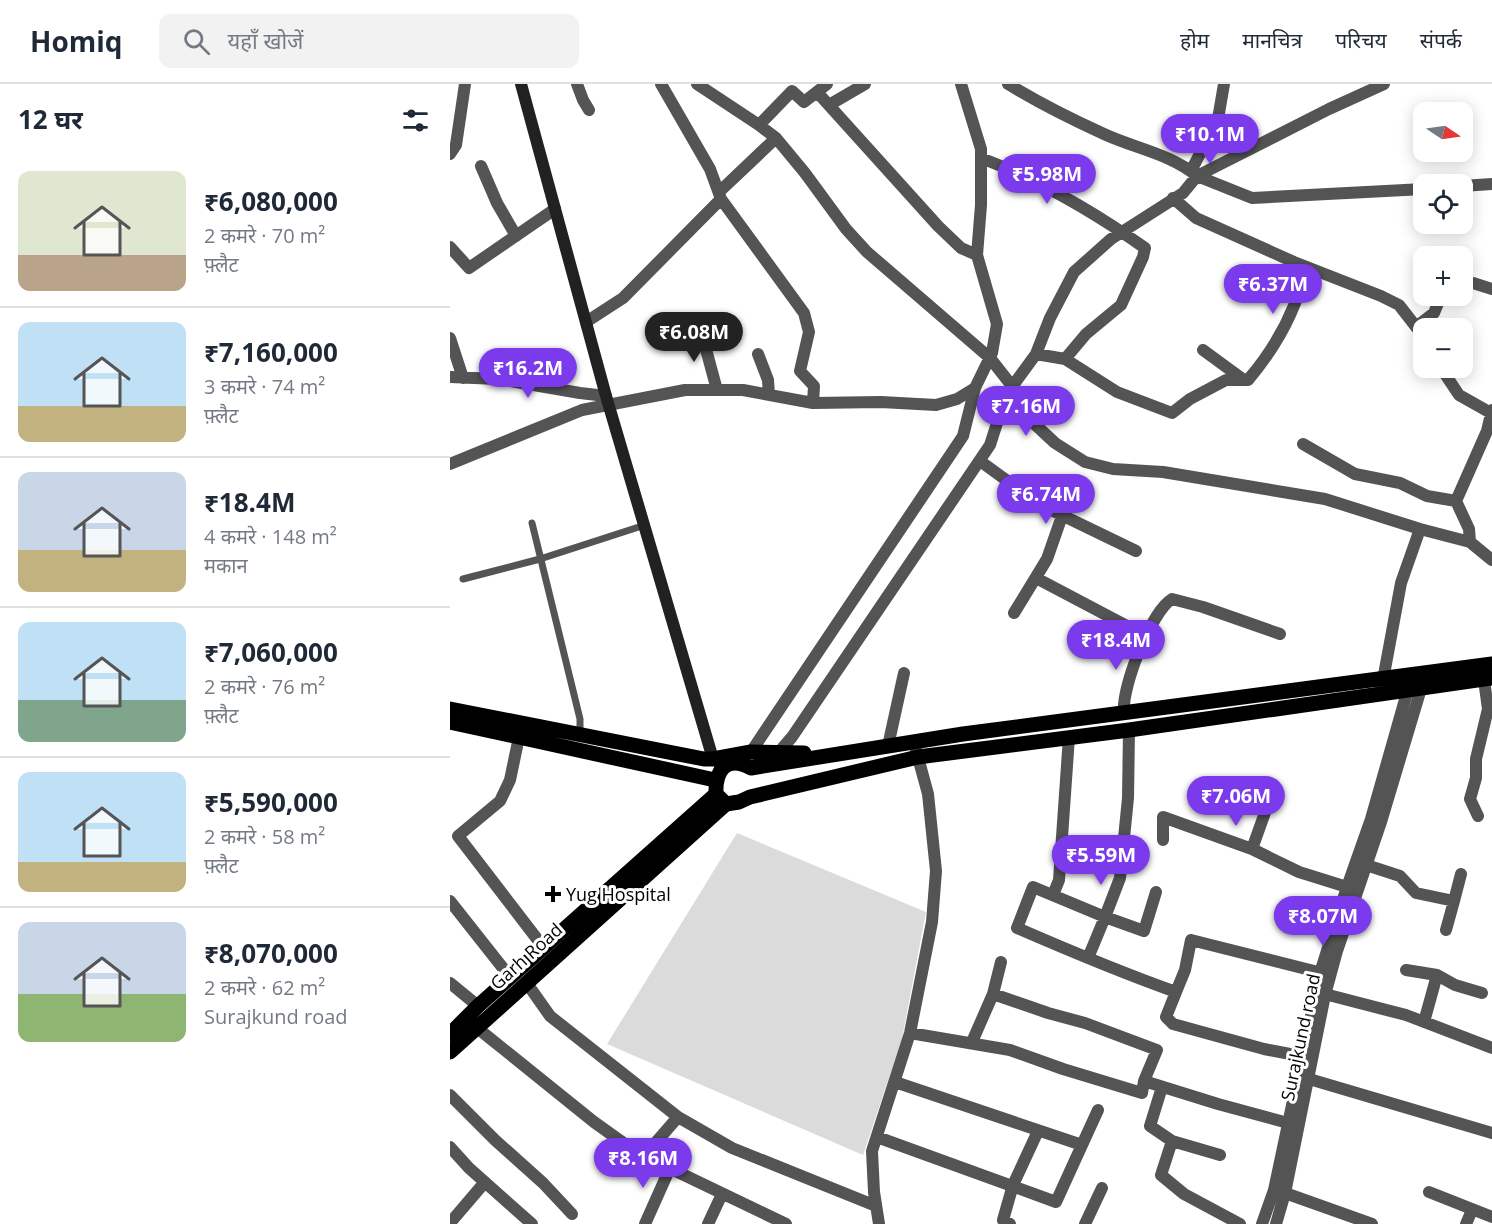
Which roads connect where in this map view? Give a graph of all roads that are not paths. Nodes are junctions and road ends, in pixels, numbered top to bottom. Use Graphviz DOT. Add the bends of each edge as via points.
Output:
graph roads {
  1 [pos="465,84"];
  2 [pos="521,84"];
  3 [pos="577,84"];
  4 [pos="661,84"];
  5 [pos="697,84"];
  6 [pos="864,84"];
  7 [pos="961,84"];
  8 [pos="1008,84"];
  9 [pos="1384,84"];
  10 [pos="1223,85"];
  11 [pos="822,88"];
  12 [pos="829,105"];
  13 [pos="590,110"];
  14 [pos="759,125"];
  15 [pos="776,138"];
  16 [pos="450,154"];
  17 [pos="981,158"];
  18 [pos="480,166"];
  19 [pos="1194,174"];
  20 [pos="1492,184"];
  21 [pos="1473,185"];
  22 [pos="1413,190"];
  23 [pos="720,196"];
  24 [pos="1173,198"];
  25 [pos="555,209"];
  26 [pos="1122,231"];
  27 [pos="516,236"];
  28 [pos="450,247"];
  29 [pos="977,255"];
  30 [pos="1306,267"];
  31 [pos="1473,283"];
  32 [pos="1492,289"];
  33 [pos="1437,306"];
  34 [pos="1428,318"];
  35 [pos="586,322"];
  36 [pos="1413,323"];
  37 [pos="698,327"];
  38 [pos="450,338"];
  39 [pos="1203,350"];
  40 [pos="758,354"];
  41 [pos="1036,354"];
  42 [pos="990,358"];
  43 [pos="1065,359"];
  44 [pos="456,378"];
  45 [pos="1447,378"];
  46 [pos="1244,380"];
  47 [pos="1012,386"];
  48 [pos="975,388"];
  49 [pos="717,390"];
  50 [pos="769,395"];
  51 [pos="608,400"];
  52 [pos="813,403"];
  53 [pos="1491,417"];
  54 [pos="1303,444"];
  55 [pos="980,461"];
  56 [pos="450,464"];
  57 [pos="1456,501"];
  58 [pos="1062,516"];
  59 [pos="532,523"];
  60 [pos="645,525"];
  61 [pos="1420,529"];
  62 [pos="1470,542"];
  63 [pos="1136,551"];
  64 [pos="540,559"];
  65 [pos="1492,560"];
  66 [pos="1036,578"];
  67 [pos="463,579"];
  68 [pos="1014,613"];
  69 [pos="1280,634"];
  70 [pos="1146,636"];
  71 [pos="1492,664"];
  72 [pos="904,673"];
  73 [pos="1488,679"];
  74 [pos="1383,680"];
  75 [pos="1416,682"];
  76 [pos="450,709"];
  77 [pos="1123,713"];
  78 [pos="450,722"];
  79 [pos="1127,730"];
  80 [pos="580,734"];
  81 [pos="519,737"];
  82 [pos="1069,737"];
  83 [pos="914,742"];
  84 [pos="888,746"];
  85 [pos="751,752"];
  86 [pos="779,752"];
  87 [pos="918,757"];
  88 [pos="713,759"];
  89 [pos="817,759"];
  90 [pos="1272,793"];
  91 [pos="724,795"];
  92 [pos="1478,816"];
  93 [pos="1163,840"];
  94 [pos="1252,849"];
  95 [pos="1362,863"];
  96 [pos="1461,874"];
  97 [pos="1352,889"];
  98 [pos="1156,892"];
  99 [pos="1053,895"];
  100 [pos="450,901"];
  101 [pos="1454,902"];
  102 [pos="592,915"];
  103 [pos="1105,917"];
  104 [pos="1446,930"];
  105 [pos="544,948"];
  106 [pos="1088,958"];
  107 [pos="1001,962"];
  108 [pos="1406,970"];
  109 [pos="1325,974"];
  110 [pos="1437,975"];
  111 [pos="510,977"];
  112 [pos="526,982"];
  113 [pos="450,983"];
  114 [pos="1176,992"];
  115 [pos="1320,993"];
  116 [pos="1482,993"];
  117 [pos="993,994"];
  118 [pos="478,1006"];
  119 [pos="1424,1022"];
  120 [pos="476,1027"];
  121 [pos="910,1033"];
  122 [pos="450,1034"];
  123 [pos="972,1042"];
  124 [pos="1492,1048"];
  125 [pos="450,1052"];
  126 [pos="1307,1057"];
  127 [pos="1304,1077"];
  128 [pos="1144,1081"];
  129 [pos="895,1082"];
  130 [pos="1162,1087"];
  131 [pos="450,1095"];
  132 [pos="1098,1110"];
  133 [pos="678,1117"];
  134 [pos="1288,1124"];
  135 [pos="1038,1131"];
  136 [pos="1492,1133"];
  137 [pos="877,1137"];
  138 [pos="1172,1141"];
  139 [pos="1082,1145"];
  140 [pos="450,1148"];
  141 [pos="1220,1155"];
  142 [pos="644,1156"];
  143 [pos="670,1168"];
  144 [pos="486,1182"];
  145 [pos="1013,1185"];
  146 [pos="1102,1188"];
  147 [pos="1280,1192"];
  148 [pos="1429,1192"];
  149 [pos="722,1194"];
  150 [pos="876,1206"];
  151 [pos="1472,1209"];
  152 [pos="572,1214"];
  153 [pos="1492,1217"];
  154 [pos="1272,1222"];
  155 [pos="450,1223"];
  156 [pos="532,1224"];
  157 [pos="645,1224"];
  158 [pos="708,1224"];
  159 [pos="786,1224"];
  160 [pos="879,1224"];
  161 [pos="1010,1224"];
  162 [pos="1085,1224"];
  163 [pos="1240,1224"];
  164 [pos="1372,1224"];
  165 [pos="1466,1224"];
  1 -- 16 [label="street" via="456,145"];
  2 -- 25 [label="main road"];
  3 -- 13 [label="street"];
  4 -- 23 [label="street" via="710,169"];
  5 -- 14 [label="street"];
  6 -- 12 [label="street"];
  7 -- 17 [label="street"];
  8 -- 19 [label="street" via="1105,135 1159,155"];
  9 -- 19 [label="street"];
  10 -- 19 [label="street" via="1218,119"];
  11 -- 12 [label="street"];
  11 -- 14 [label="street" via="804,102 792,91"];
  12 -- 29 [label="street" via="938,226 961,248"];
  14 -- 15 [label="street"];
  15 -- 23 [label="street"];
  15 -- 42 [label="street" via="867,252"];
  17 -- 26 [label="street" via="1022,174"];
  17 -- 29 [label="street"];
  18 -- 27 [label="street"];
  19 -- 22 [label="street" via="1252,198"];
  19 -- 24 [label="street" via="1183,193"];
  20 -- 21 [label="street"];
  23 -- 35 [label="street" via="623,298"];
  23 -- 52 [label="street" via="804,313 809,332 800,371 814,386"];
  24 -- 26 [label="street"];
  24 -- 30 [label="street" via="1196,218"];
  25 -- 27 [label="street"];
  25 -- 35 [label="main road"];
  26 -- 41 [label="street" via="1074,272"];
  26 -- 43 [label="street" via="1145,248 1143,257 1121,305 1086,334"];
  27 -- 28 [label="street" via="469,268"];
  29 -- 42 [label="street" via="997,324"];
  30 -- 36 [label="street" via="1381,296 1398,305"];
  30 -- 46 [label="street" via="1301,294 1273,347 1248,380"];
  31 -- 32 [label="street"];
  33 -- 34 [label="street"];
  35 -- 51 [label="main road"];
  37 -- 49 [label="street"];
  38 -- 44 [label="street"];
  39 -- 46 [label="street"];
  40 -- 50 [label="street"];
  41 -- 43 [label="street"];
  41 -- 47 [label="street"];
  42 -- 47 [label="street"];
  42 -- 48 [label="street"];
  43 -- 46 [label="street" via="1117,392 1172,413 1226,380"];
  44 -- 51 [label="street" via="498,379"];
  45 -- 53 [label="street" via="1458,395"];
  47 -- 55 [label="street"];
  47 -- 61 [label="street" via="1027,417 1055,443 1085,462 1325,499"];
  48 -- 52 [label="street" via="936,405"];
  48 -- 85 [label="street" via="963,436"];
  49 -- 50 [label="street"];
  49 -- 51 [label="street"];
  50 -- 52 [label="street"];
  51 -- 56 [label="street"];
  51 -- 60 [label="main road"];
  53 -- 57 [label="street"];
  54 -- 57 [label="street" via="1355,474"];
  55 -- 58 [label="street" via="1038,504"];
  55 -- 86 [label="street"];
  57 -- 62 [label="street" via="1469,529"];
  58 -- 63 [label="street"];
  58 -- 66 [label="street"];
  59 -- 64 [label="lane"];
  60 -- 64 [label="lane"];
  60 -- 88 [label="main road"];
  61 -- 62 [label="street"];
  61 -- 74 [label="street" via="1401,584"];
  62 -- 65 [label="street"];
  64 -- 67 [label="lane"];
  64 -- 80 [label="lane" via="580,719"];
  66 -- 68 [label="street"];
  66 -- 70 [label="street"];
  69 -- 70 [label="street" via="1172,599"];
  70 -- 77 [label="street" via="1130,677"];
  71 -- 75 [label="main road"];
  72 -- 84 [label="street"];
  73 -- 75 [label="main road"];
  73 -- 92 [label="street" via="1488,709 1470,800"];
  74 -- 75 [label="main road"];
  74 -- 77 [label="main road"];
  75 -- 79 [label="main road"];
  75 -- 95 [label="street, Surajkund road"];
  76 -- 80 [label="main road"];
  77 -- 79 [label="main road"];
  77 -- 83 [label="main road"];
  78 -- 81 [label="main road"];
  79 -- 82 [label="main road"];
  79 -- 103 [label="street" via="1128,798 1120,878"];
  80 -- 88 [label="main road"];
  81 -- 91 [label="main road"];
  81 -- 105 [label="street" via="510,780 500,801 458,836"];
  82 -- 87 [label="main road"];
  82 -- 99 [label="street" via="1059,880"];
  83 -- 84 [label="main road"];
  83 -- 87 [label="street"];
  84 -- 89 [label="main road"];
  85 -- 86 [label="main road"];
  85 -- 88 [label="main road"];
  86 -- 89 [label="main road" via="805,753"];
  87 -- 91 [label="main road" via="750,797"];
  87 -- 121 [label="street" via="928,794 936,871 932,922"];
  89 -- 91 [label="main road, Garh Road" via="751,768 730,763 721,769"];
  90 -- 94 [label="street"];
  91 -- 102 [label="main road, Garh Road"];
  93 -- 94 [label="street" via="1163,817"];
  94 -- 97 [label="street" via="1299,872"];
  95 -- 97 [label="street, Surajkund road"];
  95 -- 101 [label="street" via="1400,876 1416,893"];
  96 -- 101 [label="street"];
  97 -- 109 [label="street, Surajkund road"];
  98 -- 103 [label="street" via="1144,931"];
  99 -- 103 [label="street"];
  99 -- 106 [label="street" via="1033,887 1017,928"];
  100 -- 111 [label="street"];
  101 -- 104 [label="street"];
  102 -- 105 [label="main road, Garh Road"];
  102 -- 112 [label="main road, Garh Road"];
  103 -- 106 [label="street"];
  105 -- 111 [label="main road, Garh Road"];
  106 -- 114 [label="street"];
  107 -- 117 [label="street"];
  108 -- 110 [label="street"];
  109 -- 114 [label="street" via="1191,940"];
  109 -- 115 [label="street, Surajkund road"];
  110 -- 116 [label="street"];
  110 -- 119 [label="street"];
  111 -- 118 [label="main road, Garh Road"];
  112 -- 120 [label="main road, Garh Road"];
  112 -- 133 [label="street" via="550,1016"];
  113 -- 118 [label="street"];
  114 -- 126 [label="street" via="1166,1017 1173,1024"];
  115 -- 119 [label="street"];
  115 -- 126 [label="street, Surajkund road"];
  117 -- 123 [label="street"];
  117 -- 128 [label="street" via="1157,1050"];
  118 -- 122 [label="main road, Garh Road"];
  119 -- 124 [label="street"];
  120 -- 125 [label="main road, Garh Road"];
  120 -- 142 [label="street" via="594,1122"];
  121 -- 123 [label="street"];
  121 -- 129 [label="street"];
  123 -- 128 [label="street" via="1010,1050 1142,1093"];
  126 -- 127 [label="street, Surajkund road"];
  127 -- 134 [label="street"];
  127 -- 136 [label="street"];
  127 -- 147 [label="street, Surajkund road"];
  128 -- 130 [label="street"];
  129 -- 135 [label="street"];
  129 -- 137 [label="street"];
  130 -- 134 [label="street"];
  130 -- 138 [label="street" via="1150,1126"];
  131 -- 152 [label="street"];
  132 -- 139 [label="street"];
  133 -- 142 [label="street"];
  133 -- 150 [label="street" via="732,1148"];
  134 -- 147 [label="street"];
  135 -- 139 [label="street"];
  135 -- 145 [label="street"];
  137 -- 145 [label="street"];
  137 -- 150 [label="street" via="872,1151"];
  138 -- 141 [label="street"];
  138 -- 163 [label="street" via="1161,1175 1184,1194"];
  139 -- 145 [label="street" via="1056,1202"];
  140 -- 144 [label="street"];
  142 -- 143 [label="street"];
  143 -- 149 [label="street"];
  143 -- 157 [label="street"];
  144 -- 155 [label="street"];
  144 -- 156 [label="street"];
  145 -- 161 [label="street" via="1003,1220"];
  146 -- 162 [label="street"];
  147 -- 154 [label="street, Surajkund road"];
  147 -- 164 [label="street"];
  148 -- 151 [label="street"];
  149 -- 158 [label="street"];
  149 -- 159 [label="street"];
  150 -- 160 [label="street"];
  151 -- 153 [label="street"];
  151 -- 165 [label="street"];
}
